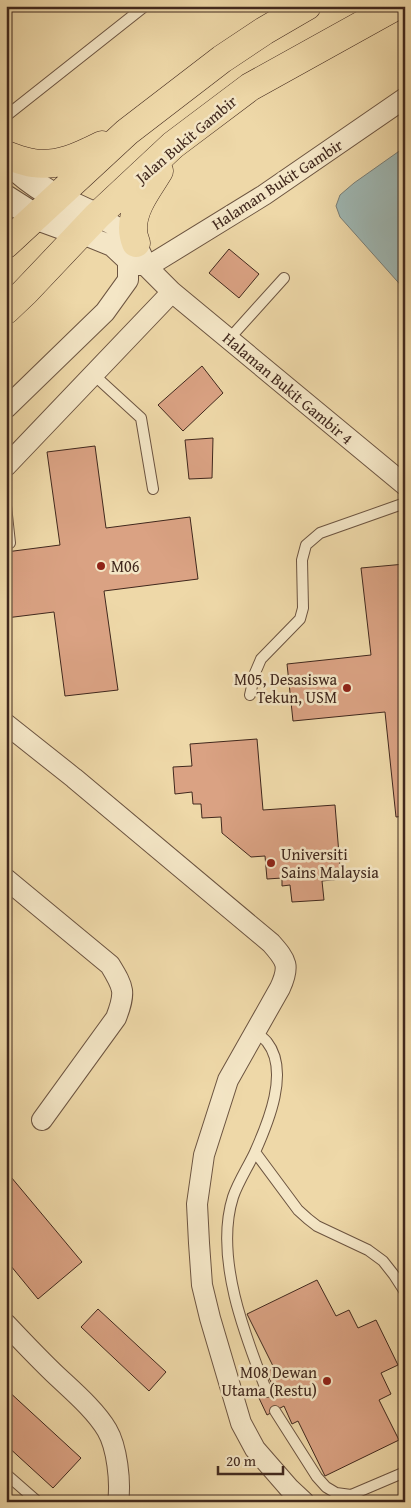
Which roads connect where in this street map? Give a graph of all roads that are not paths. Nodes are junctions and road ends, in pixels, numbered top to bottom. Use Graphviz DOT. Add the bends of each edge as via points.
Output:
graph roads {
  1 [pos="146,6"];
  2 [pos="308,6"];
  3 [pos="396,6"];
  4 [pos="405,98"];
  5 [pos="6,116"];
  6 [pos="127,132"];
  7 [pos="173,146"];
  8 [pos="6,155"];
  9 [pos="6,159"];
  10 [pos="6,198"];
  11 [pos="56,198"];
  12 [pos="36,217"];
  13 [pos="88,225"];
  14 [pos="6,244"];
  15 [pos="137,257"];
  16 [pos="284,278"];
  17 [pos="172,292"];
  18 [pos="6,310"];
  19 [pos="229,339"];
  20 [pos="94,375"];
  21 [pos="6,408"];
  22 [pos="6,466"];
  23 [pos="405,485"];
  24 [pos="153,489"];
  25 [pos="405,503"];
  26 [pos="6,506"];
  27 [pos="10,543"];
  28 [pos="250,695"];
  29 [pos="6,724"];
  30 [pos="6,879"];
  31 [pos="255,1032"];
  32 [pos="42,1120"];
  33 [pos="255,1152"];
  34 [pos="405,1292"];
  35 [pos="6,1324"];
  36 [pos="266,1392"];
  37 [pos="275,1411"];
  38 [pos="405,1472"];
  39 [pos="6,1474"];
  40 [pos="38,1502"];
  41 [pos="118,1502"];
  42 [pos="304,1502"];
  1 -- 5 [label="lane"];
  2 -- 6 [label="main road" via="222,60"];
  3 -- 7 [label="main road, Jalan Bukit Gambir" via="250,87"];
  4 -- 15 [label="street, Halaman Bukit Gambir" via="264,195"];
  6 -- 8 [label="main road" via="62,162 31,163"];
  6 -- 11 [label="main road"];
  7 -- 13 [label="main road, Jalan Bukit Gambir"];
  7 -- 15 [label="main road" via="134,217"];
  9 -- 11 [label="street" via="20,174"];
  10 -- 12 [label="street"];
  11 -- 12 [label="main road"];
  11 -- 13 [label="street"];
  12 -- 13 [label="street"];
  12 -- 14 [label="main road"];
  13 -- 15 [label="street, Halaman Bukit Gambir 4" via="112,246"];
  13 -- 18 [label="main road, Jalan Bukit Gambir"];
  15 -- 17 [label="street, Halaman Bukit Gambir 4"];
  15 -- 21 [label="street" via="128,280 105,312"];
  16 -- 19 [label="lane"];
  17 -- 19 [label="street, Halaman Bukit Gambir 4"];
  17 -- 20 [label="street"];
  19 -- 23 [label="street, Halaman Bukit Gambir 4"];
  20 -- 22 [label="street"];
  20 -- 24 [label="lane" via="141,418"];
  25 -- 28 [label="lane" via="320,533 306,545 302,560 303,608 300,619 261,659"];
  26 -- 27 [label="lane"];
  29 -- 31 [label="street" via="284,957 286,974"];
  30 -- 32 [label="street" via="110,965 121,983 123,1001 116,1018"];
  31 -- 33 [label="lane" via="274,1053 277,1068 275,1097"];
  31 -- 42 [label="street" via="228,1080 204,1155 197,1204 202,1285 241,1423 255,1449"];
  33 -- 34 [label="lane" via="298,1210 317,1226 368,1250 383,1261"];
  33 -- 36 [label="lane" via="233,1197 226,1232 230,1274 238,1309"];
  35 -- 41 [label="street" via="85,1403 108,1431 117,1458"];
  37 -- 38 [label="lane" via="316,1477 336,1493 351,1495"];
  39 -- 40 [label="lane"];
}
